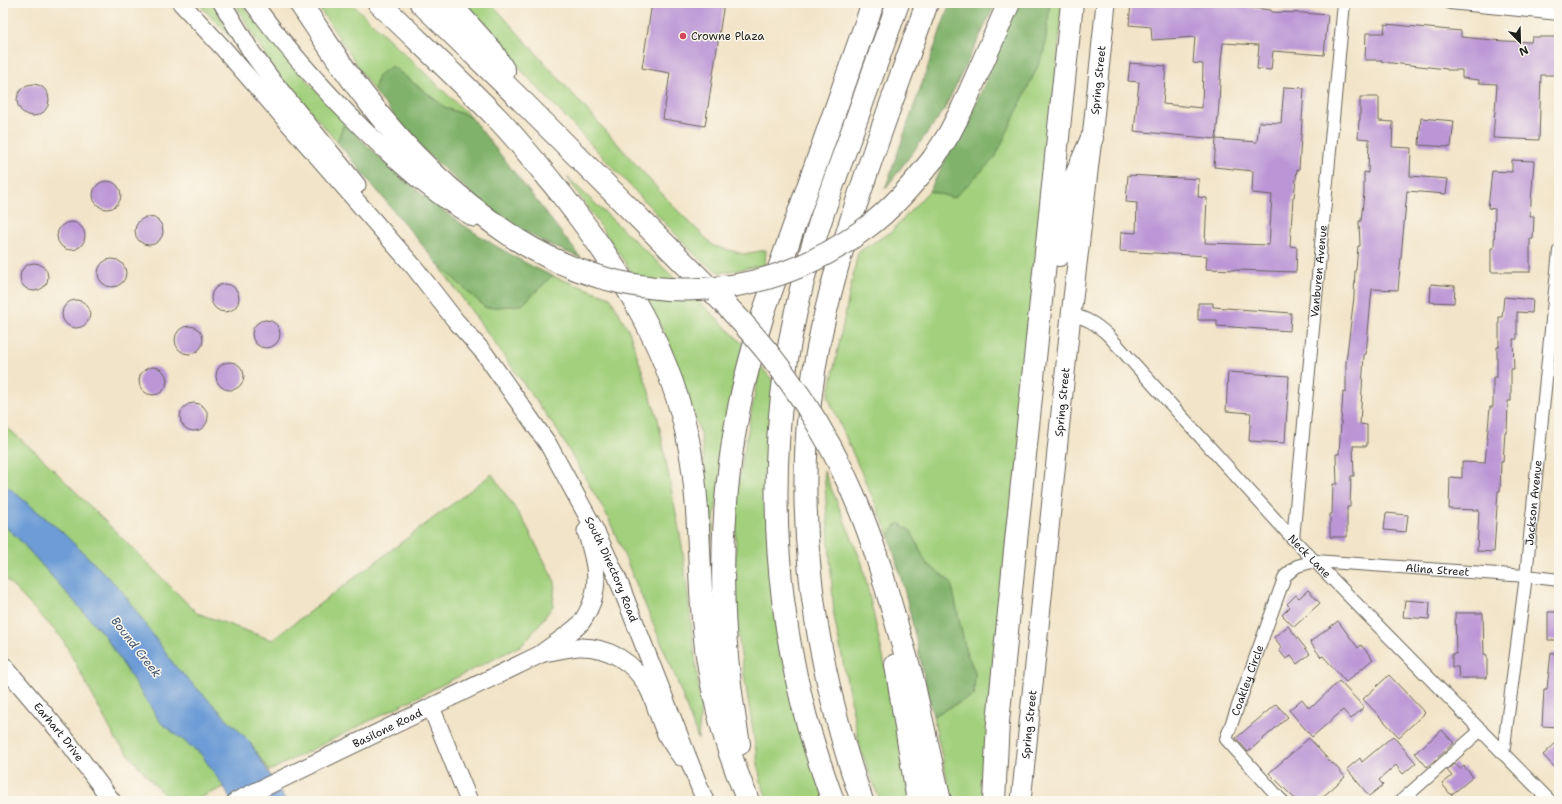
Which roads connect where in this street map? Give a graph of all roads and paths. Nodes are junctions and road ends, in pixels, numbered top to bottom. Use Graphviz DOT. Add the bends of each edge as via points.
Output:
graph roads {
  1 [pos="181,3"];
  2 [pos="222,3"];
  3 [pos="253,3"];
  4 [pos="300,3"];
  5 [pos="379,3"];
  6 [pos="421,3"];
  7 [pos="450,3"];
  8 [pos="873,3"];
  9 [pos="898,3"];
  10 [pos="927,3"];
  11 [pos="1009,3"];
  12 [pos="1072,3"];
  13 [pos="1106,3"];
  14 [pos="1344,3"];
  15 [pos="1450,3"];
  16 [pos="1559,14"];
  17 [pos="525,104"];
  18 [pos="1092,138"];
  19 [pos="516,239"];
  20 [pos="1559,251"];
  21 [pos="1043,291"];
  22 [pos="1071,315"];
  23 [pos="485,354"];
  24 [pos="572,487"];
  25 [pos="1293,539"];
  26 [pos="1315,561"];
  27 [pos="880,567"];
  28 [pos="1526,576"];
  29 [pos="1559,580"];
  30 [pos="539,655"];
  31 [pos="3,665"];
  32 [pos="431,706"];
  33 [pos="1481,730"];
  34 [pos="1503,754"];
  35 [pos="698,782"];
  36 [pos="113,799"];
  37 [pos="236,801"];
  38 [pos="469,801"];
  39 [pos="705,801"];
  40 [pos="748,801"];
  41 [pos="752,801"];
  42 [pos="832,801"];
  43 [pos="862,801"];
  44 [pos="918,801"];
  45 [pos="940,801"];
  46 [pos="994,801"];
  47 [pos="1020,801"];
  48 [pos="1282,801"];
  49 [pos="1402,801"];
  50 [pos="1550,801"];
  1 -- 23 [label="street" via="414,267"];
  2 -- 23 [label="street" via="252,53 272,80 461,315"];
  3 -- 19 [label="street" via="324,88 367,133 427,188 450,204"];
  4 -- 19 [label="highway" via="362,94 400,139 457,194"];
  5 -- 40 [label="highway" via="483,104 540,167 604,252 638,307 656,343 675,388 686,426 696,490 707,654 719,718"];
  6 -- 17 [label="highway"];
  7 -- 17 [label="highway" via="492,51"];
  8 -- 41 [label="highway" via="764,311 733,439 723,544 724,622 736,726"];
  9 -- 42 [label="highway" via="809,258 786,364 777,442 778,548 786,626 802,702"];
  10 -- 43 [label="highway" via="840,257 820,335 809,414 806,506 812,598 833,706"];
  11 -- 19 [label="highway, bridge" via="962,109 933,159 906,192 867,228 799,266 773,276 709,289 643,287 618,283 568,267"];
  12 -- 21 [label="highway"];
  13 -- 18 [label="main road, Spring Street"];
  14 -- 25 [label="street, Vanburen Avenue"];
  15 -- 16 [label="street"];
  17 -- 27 [label="highway, bridge" via="721,300 770,355 793,385 841,465"];
  18 -- 21 [label="highway" via="1071,187 1060,252"];
  18 -- 22 [label="main road, Spring Street"];
  20 -- 28 [label="street, Jackson Avenue"];
  21 -- 46 [label="highway" via="998,722"];
  22 -- 25 [label="street, Neck Lane" via="1087,319 1108,335"];
  22 -- 47 [label="main road, Spring Street"];
  23 -- 24 [label="street, South Directory Road" via="544,438"];
  24 -- 30 [label="street" via="594,558 597,575 595,593 580,624"];
  24 -- 35 [label="street, South Directory Road" via="617,577"];
  25 -- 26 [label="street, Neck Lane"];
  26 -- 28 [label="street, Alina Street"];
  26 -- 33 [label="street, Neck Lane"];
  26 -- 48 [label="street, Coakley Circle" via="1296,566 1285,576 1226,739"];
  27 -- 44 [label="highway"];
  27 -- 45 [label="highway" via="912,677"];
  28 -- 29 [label="street, Alina Street"];
  28 -- 34 [label="street, Jackson Avenue"];
  30 -- 32 [label="street, Basilone Road"];
  30 -- 35 [label="street" via="570,648 588,648 618,656 632,666 648,689 667,737"];
  31 -- 36 [label="street, Earhart Drive"];
  32 -- 37 [label="street, Basilone Road"];
  32 -- 38 [label="street"];
  33 -- 34 [label="street, Neck Lane"];
  33 -- 49 [label="street"];
  34 -- 50 [label="street, Neck Lane"];
  35 -- 39 [label="street, South Directory Road"];
}
